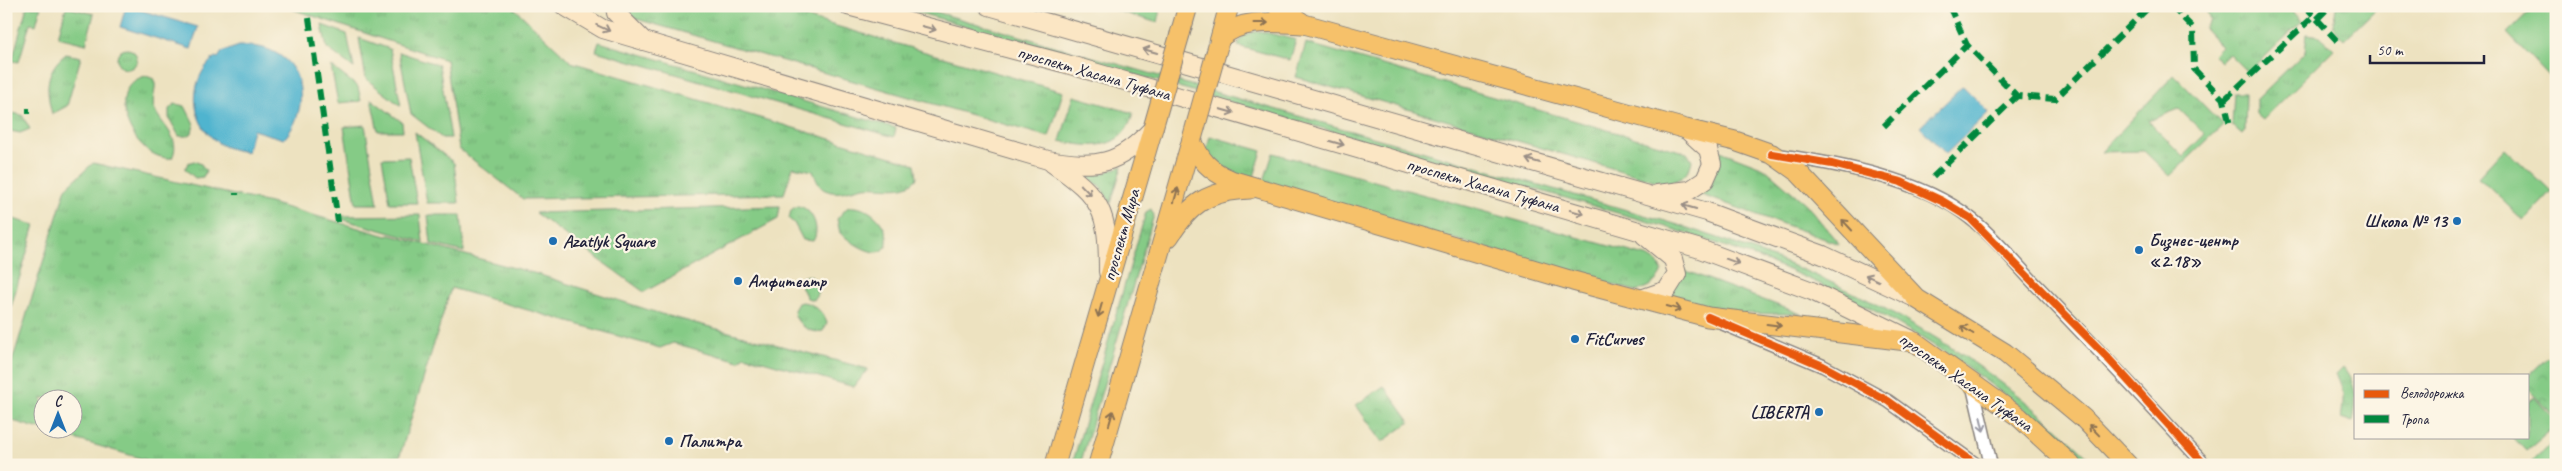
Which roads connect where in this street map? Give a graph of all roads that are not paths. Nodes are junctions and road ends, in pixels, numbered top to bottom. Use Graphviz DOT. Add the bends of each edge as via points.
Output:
graph roads {
  1 [pos="564,6"];
  2 [pos="615,6"];
  3 [pos="848,6"];
  4 [pos="989,6"];
  5 [pos="1188,6"];
  6 [pos="1230,6"];
  7 [pos="1277,6"];
  8 [pos="1304,24"];
  9 [pos="1219,42"];
  10 [pos="646,43"];
  11 [pos="1152,128"];
  12 [pos="1686,129"];
  13 [pos="1192,139"];
  14 [pos="1772,154"];
  15 [pos="1048,160"];
  16 [pos="1256,189"];
  17 [pos="1648,195"];
  18 [pos="1638,230"];
  19 [pos="1161,251"];
  20 [pos="1108,281"];
  21 [pos="1641,299"];
  22 [pos="1917,299"];
  23 [pos="1708,317"];
  24 [pos="1915,342"];
  25 [pos="1972,383"];
  26 [pos="1055,465"];
  27 [pos="1098,465"];
  28 [pos="1978,465"];
  29 [pos="1991,465"];
  30 [pos="2071,465"];
  31 [pos="2128,465"];
  32 [pos="2205,465"];
  1 -- 10 [label="main road, one-way" via="603,29"];
  2 -- 10 [label="main road" via="616,13"];
  3 -- 18 [label="main road, проспект Хасана Туфана, one-way" via="1063,63"];
  17 -- 4 [label="main road, проспект Хасана Туфана, one-way"];
  5 -- 11 [label="main road, проспект Мира, bridge"];
  6 -- 9 [label="main road"];
  7 -- 8 [label="main road"];
  9 -- 8 [label="main road, one-way" via="1229,30 1249,23"];
  8 -- 12 [label="main road"];
  9 -- 13 [label="main road, bridge"];
  10 -- 15 [label="main road"];
  11 -- 15 [label="main road" via="1136,147 1104,162 1086,165"];
  11 -- 20 [label="main road, проспект Мира"];
  12 -- 14 [label="main road"];
  12 -- 17 [label="main road" via="1708,149 1712,164 1705,180 1690,190"];
  13 -- 16 [label="main road" via="1197,154 1207,167 1218,175"];
  19 -- 13 [label="main road, one-way"];
  22 -- 14 [label="main road, one-way" via="1799,173"];
  14 -- 32 [label="street" via="1832,164 1901,182 1942,200 1970,218 2105,355"];
  15 -- 20 [label="main road, one-way" via="1083,185 1100,207 1106,224"];
  16 -- 19 [label="main road" via="1221,192 1198,202 1178,223"];
  16 -- 21 [label="main road"];
  22 -- 17 [label="main road, проспект Хасана Туфана, one-way" via="1823,255 1707,212"];
  18 -- 21 [label="main road" via="1673,259 1677,274 1668,290"];
  18 -- 24 [label="main road, проспект Хасана Туфана, one-way" via="1697,248 1812,291"];
  27 -- 19 [label="main road, one-way"];
  20 -- 26 [label="main road, проспект Мира, one-way"];
  21 -- 23 [label="main road, one-way"];
  31 -- 22 [label="main road, проспект Хасана Туфана, one-way" via="2083,418 2005,354"];
  23 -- 24 [label="main road, one-way"];
  23 -- 28 [label="street" via="1823,366 1888,401"];
  24 -- 25 [label="main road, проспект Хасана Туфана"];
  25 -- 29 [label="street, one-way"];
  25 -- 30 [label="main road, проспект Хасана Туфана" via="2020,417"];
}
